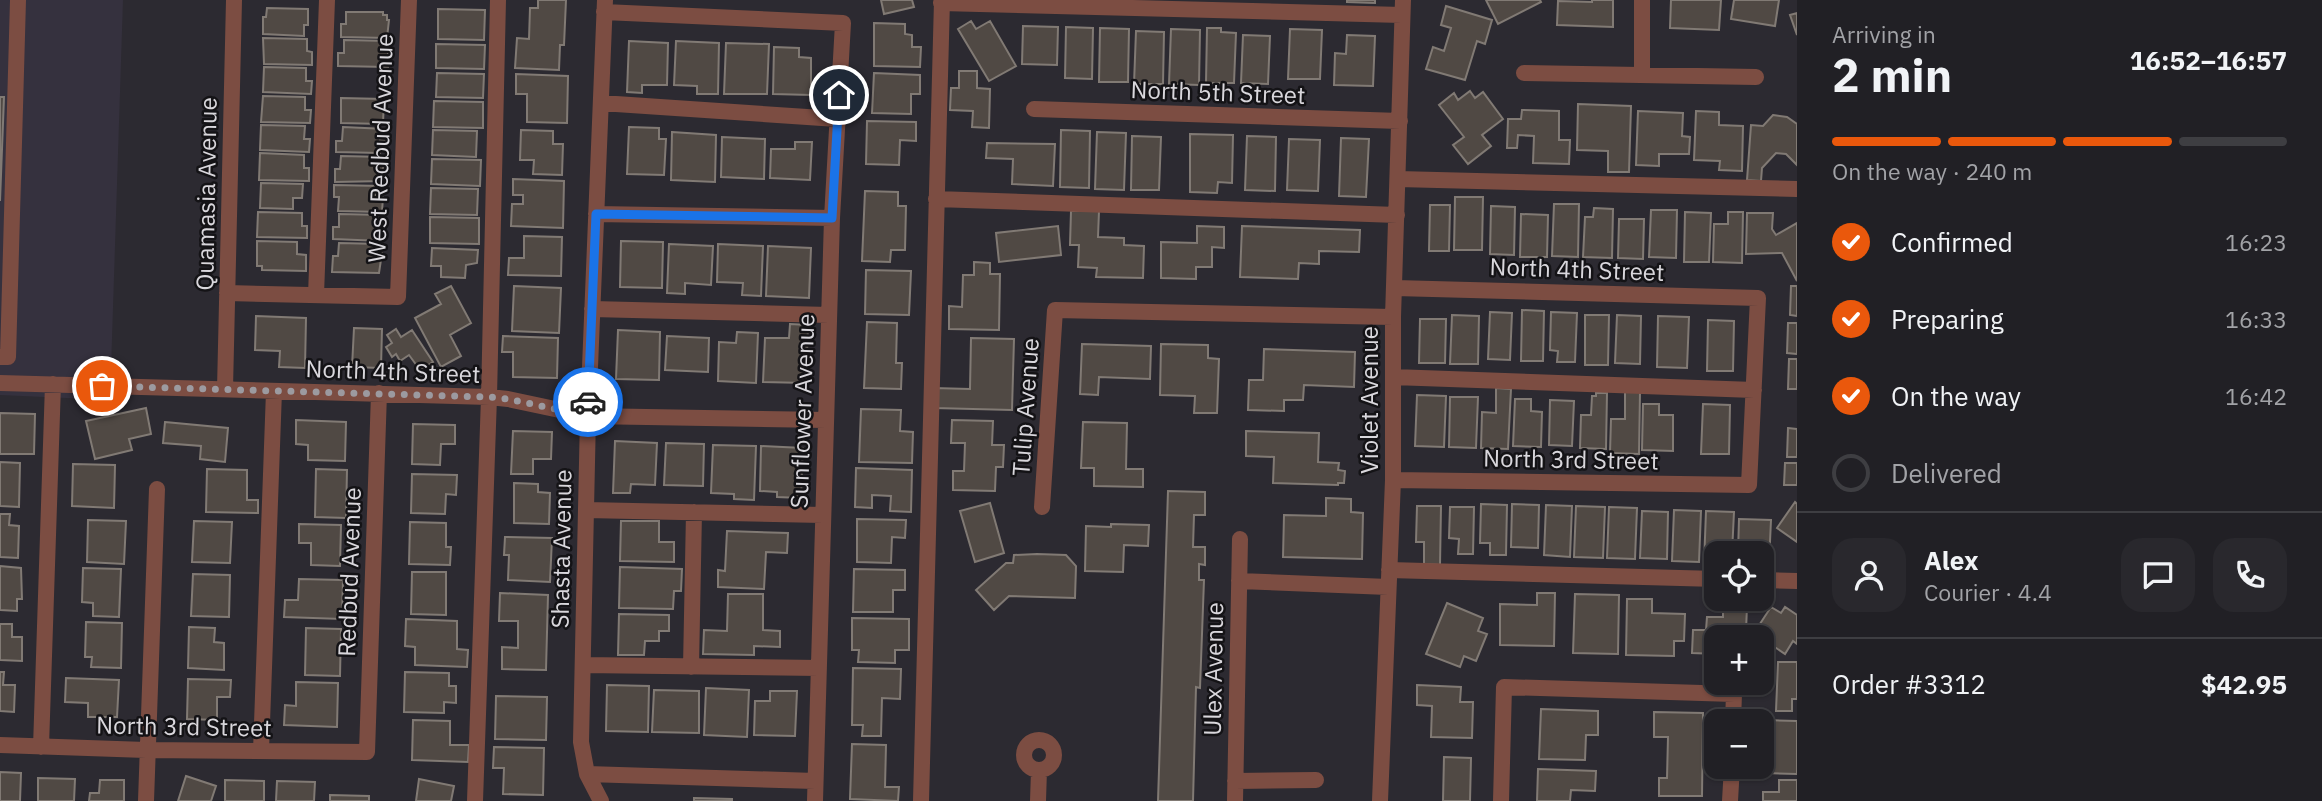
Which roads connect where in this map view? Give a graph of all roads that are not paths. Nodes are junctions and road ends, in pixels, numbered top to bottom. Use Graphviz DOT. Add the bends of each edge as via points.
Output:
graph roads {
  1 [pos="18,0"];
  2 [pos="234,0"];
  3 [pos="327,0"];
  4 [pos="409,0"];
  5 [pos="498,0"];
  6 [pos="1642,0"];
  7 [pos="942,2"];
  8 [pos="605,6"];
  9 [pos="1402,7"];
  10 [pos="1524,73"];
  11 [pos="1642,75"];
  12 [pos="1756,78"];
  13 [pos="600,103"];
  14 [pos="1034,109"];
  15 [pos="837,119"];
  16 [pos="1399,121"];
  17 [pos="1398,179"];
  18 [pos="1797,189"];
  19 [pos="936,199"];
  20 [pos="596,214"];
  21 [pos="1397,215"];
  22 [pos="832,218"];
  23 [pos="1395,288"];
  24 [pos="228,293"];
  25 [pos="316,295"];
  26 [pos="592,309"];
  27 [pos="829,315"];
  28 [pos="1393,317"];
  29 [pos="0,357"];
  30 [pos="1392,377"];
  31 [pos="0,383"];
  32 [pos="53,384"];
  33 [pos="225,389"];
  34 [pos="1754,390"];
  35 [pos="274,391"];
  36 [pos="379,393"];
  37 [pos="489,397"];
  38 [pos="588,416"];
  39 [pos="826,420"];
  40 [pos="1393,480"];
  41 [pos="157,489"];
  42 [pos="1042,507"];
  43 [pos="586,510"];
  44 [pos="694,512"];
  45 [pos="823,515"];
  46 [pos="1240,538"];
  47 [pos="1389,578"];
  48 [pos="1704,579"];
  49 [pos="1774,580"];
  50 [pos="1239,581"];
  51 [pos="1797,581"];
  52 [pos="583,665"];
  53 [pos="691,667"];
  54 [pos="819,668"];
  55 [pos="1733,709"];
  56 [pos="0,745"];
  57 [pos="41,747"];
  58 [pos="146,750"];
  59 [pos="261,751"];
  60 [pos="366,752"];
  61 [pos="1039,770"];
  62 [pos="587,774"];
  63 [pos="1731,779"];
  64 [pos="1316,780"];
  65 [pos="816,781"];
  66 [pos="1235,781"];
  67 [pos="146,801"];
  68 [pos="475,801"];
  69 [pos="601,801"];
  70 [pos="815,801"];
  71 [pos="921,801"];
  72 [pos="1038,801"];
  73 [pos="1236,801"];
  74 [pos="1380,801"];
  75 [pos="1501,801"];
  76 [pos="1730,801"];
  1 -- 29 [label="street" via="8,357"];
  2 -- 24 [label="street, Quamasia Avenue"];
  3 -- 25 [label="street"];
  4 -- 25 [label="street, West Redbud Avenue" via="398,297"];
  5 -- 37 [label="street"];
  6 -- 11 [label="street"];
  7 -- 9 [label="street"];
  7 -- 19 [label="street"];
  8 -- 13 [label="street, Shasta Avenue"];
  8 -- 15 [label="street, Sunflower Avenue" via="843,23"];
  9 -- 16 [label="street, Violet Avenue"];
  10 -- 11 [label="street"];
  11 -- 12 [label="street"];
  13 -- 15 [label="street"];
  13 -- 20 [label="street, Shasta Avenue"];
  14 -- 16 [label="street, North 5th Street"];
  15 -- 22 [label="street, Sunflower Avenue"];
  16 -- 17 [label="street, Violet Avenue"];
  17 -- 18 [label="street"];
  17 -- 21 [label="street, Violet Avenue"];
  19 -- 21 [label="street"];
  19 -- 71 [label="street"];
  20 -- 22 [label="street"];
  20 -- 26 [label="street, Shasta Avenue"];
  21 -- 23 [label="street, Violet Avenue"];
  22 -- 27 [label="street, Sunflower Avenue"];
  23 -- 28 [label="street, Violet Avenue"];
  23 -- 34 [label="street, North 4th Street" via="1758,298"];
  24 -- 25 [label="street"];
  24 -- 33 [label="street, Quamasia Avenue"];
  26 -- 27 [label="street"];
  26 -- 38 [label="street, Shasta Avenue"];
  27 -- 39 [label="street, Sunflower Avenue"];
  28 -- 30 [label="street, Violet Avenue"];
  28 -- 42 [label="street, Tulip Avenue" via="1055,310"];
  30 -- 34 [label="street"];
  30 -- 40 [label="street, Violet Avenue"];
  31 -- 32 [label="street, North 4th Street"];
  32 -- 33 [label="street, North 4th Street"];
  32 -- 57 [label="street"];
  33 -- 35 [label="street, North 4th Street"];
  34 -- 40 [label="street, North 3rd Street" via="1749,485"];
  35 -- 36 [label="street, North 4th Street"];
  35 -- 59 [label="street"];
  36 -- 37 [label="street, North 4th Street"];
  36 -- 60 [label="street, Redbud Avenue"];
  37 -- 38 [label="street, North 4th Street"];
  37 -- 68 [label="street"];
  38 -- 39 [label="street, North 4th Street"];
  38 -- 43 [label="street, Shasta Avenue"];
  39 -- 45 [label="street, Sunflower Avenue"];
  40 -- 47 [label="street, Violet Avenue"];
  41 -- 58 [label="street"];
  43 -- 44 [label="street"];
  43 -- 52 [label="street, Shasta Avenue"];
  44 -- 45 [label="street"];
  44 -- 53 [label="street"];
  45 -- 54 [label="street, Sunflower Avenue"];
  46 -- 50 [label="street, Ulex Avenue"];
  47 -- 48 [label="street"];
  47 -- 50 [label="street"];
  47 -- 74 [label="street, Violet Avenue"];
  49 -- 51 [label="street"];
  50 -- 66 [label="street, Ulex Avenue"];
  52 -- 53 [label="street"];
  52 -- 62 [label="street, Shasta Avenue" via="581,742"];
  53 -- 54 [label="street"];
  54 -- 65 [label="street, Sunflower Avenue"];
  55 -- 75 [label="street" via="1734,694 1504,687"];
  56 -- 57 [label="street, North 3rd Street"];
  57 -- 58 [label="street, North 3rd Street"];
  58 -- 59 [label="street, North 3rd Street"];
  58 -- 67 [label="street"];
  59 -- 60 [label="street, North 3rd Street"];
  61 -- 72 [label="street"];
  62 -- 65 [label="street"];
  62 -- 69 [label="street, Shasta Avenue"];
  63 -- 76 [label="street"];
  64 -- 66 [label="street"];
  65 -- 70 [label="street, Sunflower Avenue"];
  66 -- 73 [label="street, Ulex Avenue"];
}
